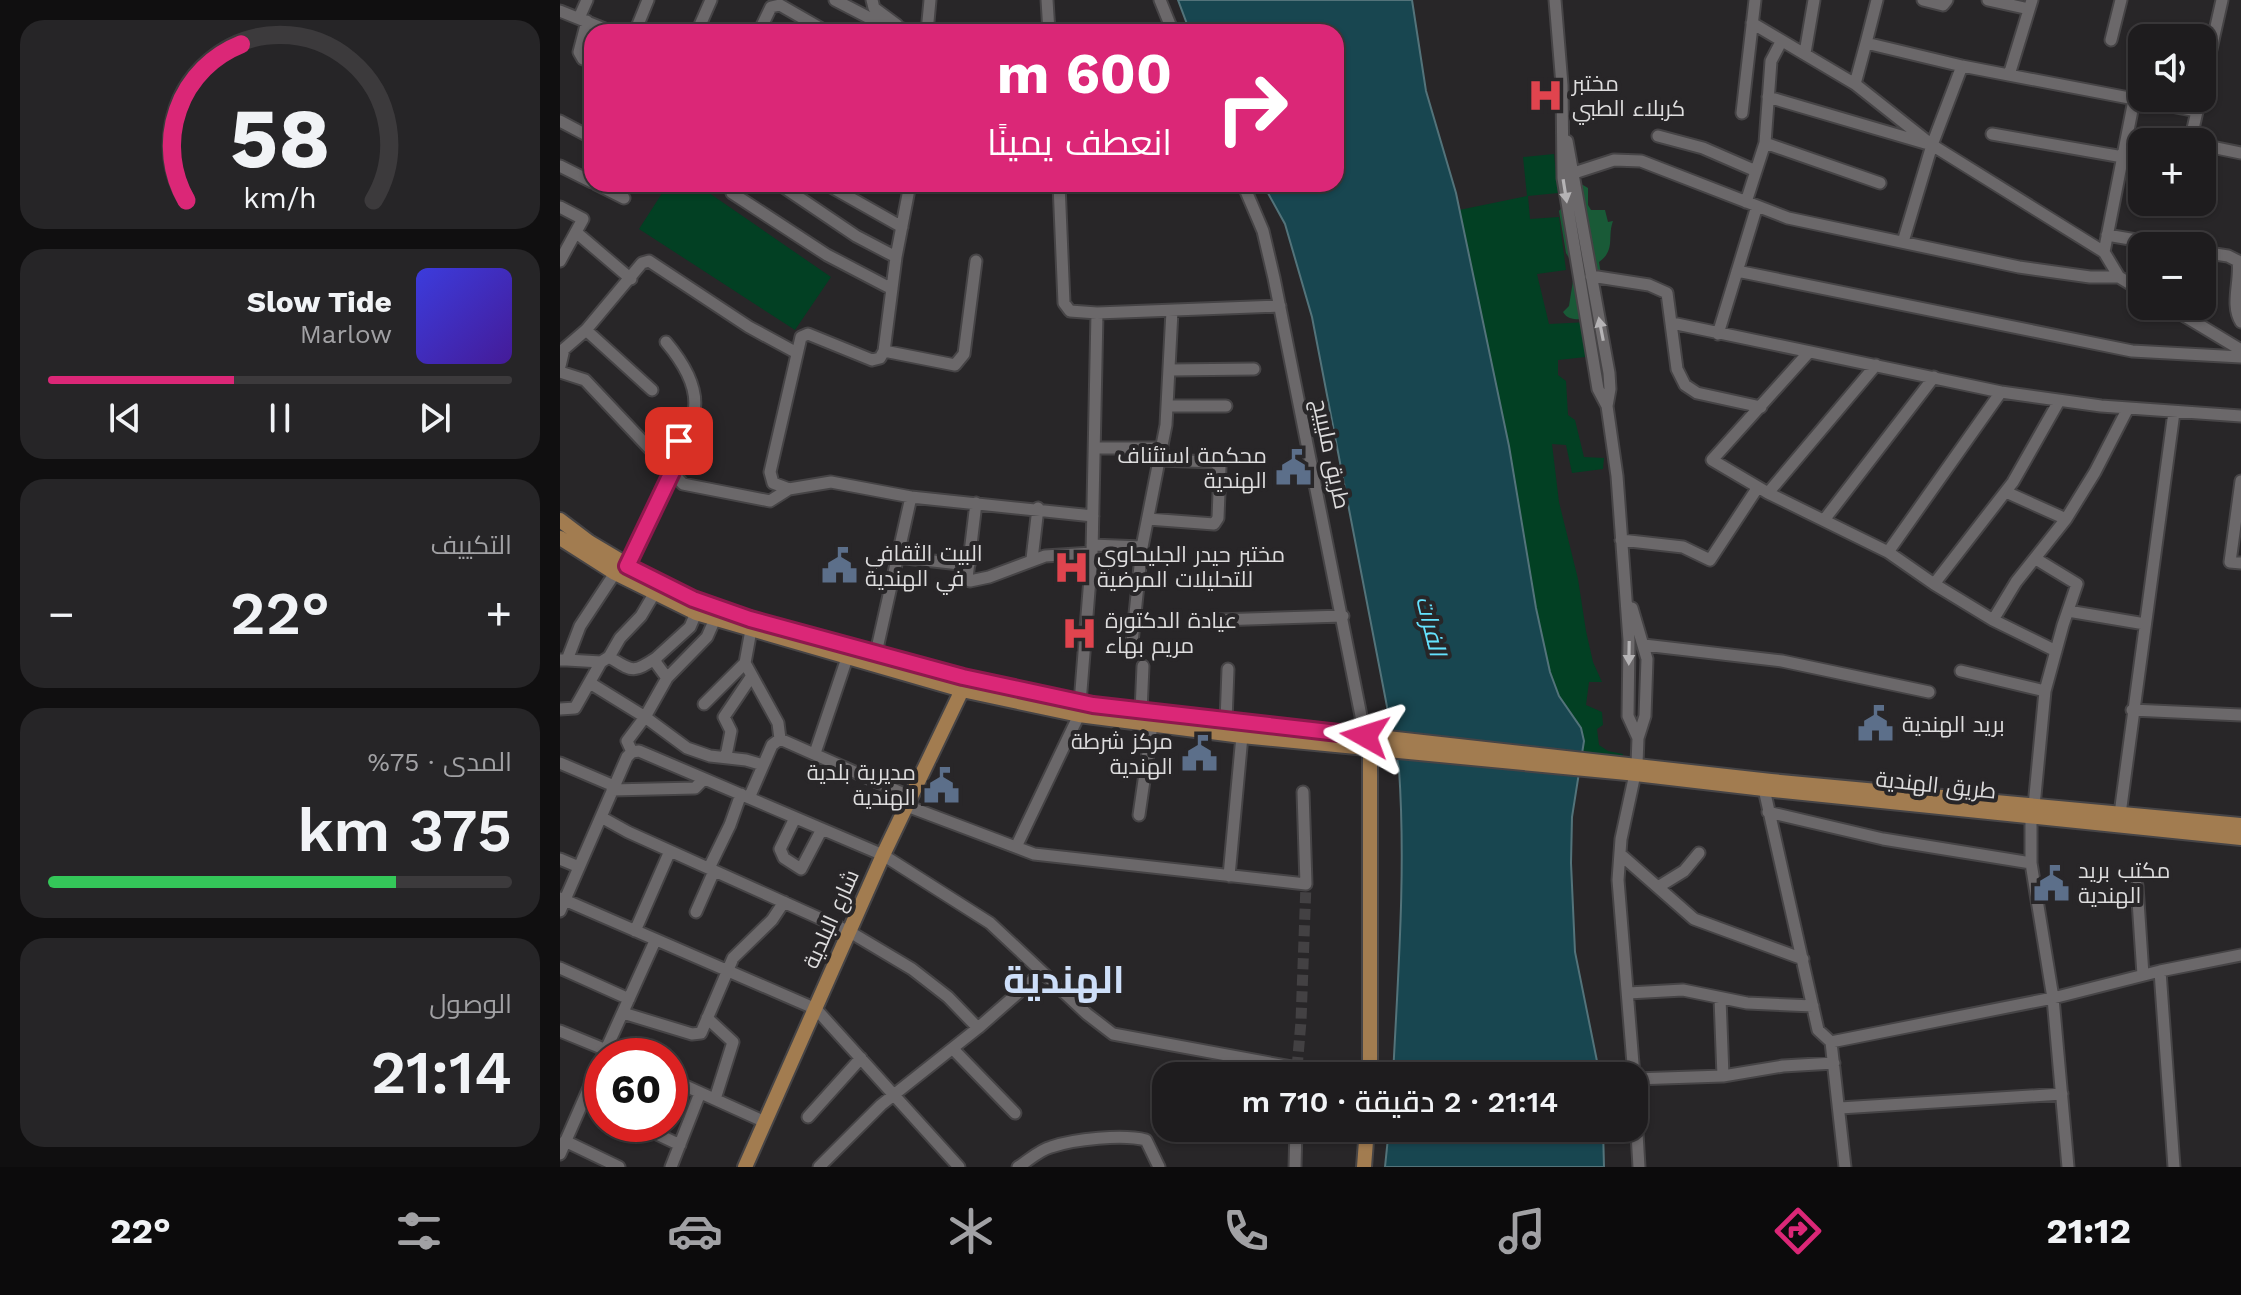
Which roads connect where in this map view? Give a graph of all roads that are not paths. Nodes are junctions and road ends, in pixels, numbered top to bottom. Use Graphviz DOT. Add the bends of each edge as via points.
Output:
graph roads {
  1 [pos="587,0"];
  2 [pos="648,0"];
  3 [pos="711,0"];
  4 [pos="835,0"];
  5 [pos="872,0"];
  6 [pos="930,0"];
  7 [pos="1047,0"];
  8 [pos="1160,0"];
  9 [pos="1555,0"];
  10 [pos="1755,0"];
  11 [pos="1814,0"];
  12 [pos="1877,0"];
  13 [pos="1923,0"];
  14 [pos="1947,0"];
  15 [pos="1988,0"];
  16 [pos="2121,0"];
  17 [pos="2222,0"];
  18 [pos="2031,5"];
  19 [pos="560,11"];
  20 [pos="583,19"];
  21 [pos="1752,23"];
  22 [pos="594,24"];
  23 [pos="638,24"];
  24 [pos="700,24"];
  25 [pos="763,24"];
  26 [pos="813,24"];
  27 [pos="881,24"];
  28 [pos="896,24"];
  29 [pos="928,24"];
  30 [pos="1048,24"];
  31 [pos="1170,24"];
  32 [pos="2216,27"];
  33 [pos="2111,40"];
  34 [pos="1781,42"];
  35 [pos="1866,43"];
  36 [pos="1805,53"];
  37 [pos="584,59"];
  38 [pos="1962,66"];
  39 [pos="2009,75"];
  40 [pos="1855,84"];
  41 [pos="1768,97"];
  42 [pos="2128,99"];
  43 [pos="2132,112"];
  44 [pos="1562,113"];
  45 [pos="1742,113"];
  46 [pos="560,121"];
  47 [pos="584,131"];
  48 [pos="1992,134"];
  49 [pos="1658,136"];
  50 [pos="1765,143"];
  51 [pos="1932,145"];
  52 [pos="2216,148"];
  53 [pos="2241,153"];
  54 [pos="2123,157"];
  55 [pos="560,166"];
  56 [pos="1756,171"];
  57 [pos="1574,173"];
  58 [pos="584,178"];
  59 [pos="1880,183"];
  60 [pos="612,192"];
  61 [pos="791,192"];
  62 [pos="840,192"];
  63 [pos="909,192"];
  64 [pos="1059,192"];
  65 [pos="1246,192"];
  66 [pos="732,193"];
  67 [pos="624,198"];
  68 [pos="1752,204"];
  69 [pos="560,207"];
  70 [pos="902,227"];
  71 [pos="577,233"];
  72 [pos="2107,235"];
  73 [pos="2128,239"];
  74 [pos="1903,242"];
  75 [pos="2104,252"];
  76 [pos="2216,254"];
  77 [pos="896,257"];
  78 [pos="560,261"];
  79 [pos="976,261"];
  80 [pos="1737,271"];
  81 [pos="1591,276"];
  82 [pos="2119,277"];
  83 [pos="631,279"];
  84 [pos="2128,282"];
  85 [pos="892,289"];
  86 [pos="1280,306"];
  87 [pos="1172,311"];
  88 [pos="1097,313"];
  89 [pos="2239,319"];
  90 [pos="2191,320"];
  91 [pos="1672,323"];
  92 [pos="586,330"];
  93 [pos="1718,334"];
  94 [pos="2225,340"];
  95 [pos="666,342"];
  96 [pos="2241,350"];
  97 [pos="884,351"];
  98 [pos="1809,352"];
  99 [pos="797,353"];
  100 [pos="2241,357"];
  101 [pos="560,365"];
  102 [pos="1876,365"];
  103 [pos="1254,369"];
  104 [pos="1170,370"];
  105 [pos="1934,377"];
  106 [pos="652,390"];
  107 [pos="2001,392"];
  108 [pos="2059,401"];
  109 [pos="1167,406"];
  110 [pos="1226,406"];
  111 [pos="1607,406"];
  112 [pos="1761,407"];
  113 [pos="2128,408"];
  114 [pos="2174,412"];
  115 [pos="2241,416"];
  116 [pos="1095,448"];
  117 [pos="1161,454"];
  118 [pos="668,468"];
  119 [pos="2241,481"];
  120 [pos="789,489"];
  121 [pos="1763,490"];
  122 [pos="2006,492"];
  123 [pos="911,497"];
  124 [pos="976,503"];
  125 [pos="1038,508"];
  126 [pos="1093,516"];
  127 [pos="1148,519"];
  128 [pos="2066,519"];
  129 [pos="560,520"];
  130 [pos="1824,520"];
  131 [pos="560,538"];
  132 [pos="1621,540"];
  133 [pos="1142,547"];
  134 [pos="1092,549"];
  135 [pos="1888,552"];
  136 [pos="897,557"];
  137 [pos="1032,559"];
  138 [pos="2036,559"];
  139 [pos="2241,563"];
  140 [pos="969,565"];
  141 [pos="621,570"];
  142 [pos="1624,575"];
  143 [pos="1934,584"];
  144 [pos="654,594"];
  145 [pos="2068,611"];
  146 [pos="696,613"];
  147 [pos="1343,616"];
  148 [pos="715,619"];
  149 [pos="1217,620"];
  150 [pos="1993,620"];
  151 [pos="2145,624"];
  152 [pos="751,630"];
  153 [pos="1644,645"];
  154 [pos="2056,651"];
  155 [pos="1131,652"];
  156 [pos="876,653"];
  157 [pos="656,658"];
  158 [pos="847,658"];
  159 [pos="564,660"];
  160 [pos="605,660"];
  161 [pos="745,663"];
  162 [pos="1143,666"];
  163 [pos="1228,669"];
  164 [pos="1961,671"];
  165 [pos="751,677"];
  166 [pos="667,678"];
  167 [pos="590,683"];
  168 [pos="962,690"];
  169 [pos="2045,691"];
  170 [pos="1929,692"];
  171 [pos="704,704"];
  172 [pos="560,709"];
  173 [pos="1079,709"];
  174 [pos="2132,710"];
  175 [pos="1141,711"];
  176 [pos="2241,715"];
  177 [pos="645,717"];
  178 [pos="1226,721"];
  179 [pos="1152,725"];
  180 [pos="1242,736"];
  181 [pos="1638,738"];
  182 [pos="780,739"];
  183 [pos="1367,742"];
  184 [pos="632,752"];
  185 [pos="815,753"];
  186 [pos="726,756"];
  187 [pos="560,763"];
  188 [pos="763,765"];
  189 [pos="1631,768"];
  190 [pos="704,779"];
  191 [pos="613,788"];
  192 [pos="1764,789"];
  193 [pos="1303,792"];
  194 [pos="745,796"];
  195 [pos="909,802"];
  196 [pos="1768,812"];
  197 [pos="2033,812"];
  198 [pos="2120,814"];
  199 [pos="1139,815"];
  200 [pos="601,817"];
  201 [pos="795,818"];
  202 [pos="2241,825"];
  203 [pos="822,829"];
  204 [pos="2241,838"];
  205 [pos="1016,847"];
  206 [pos="670,851"];
  207 [pos="1699,853"];
  208 [pos="1620,854"];
  209 [pos="883,855"];
  210 [pos="560,859"];
  211 [pos="2031,863"];
  212 [pos="579,867"];
  213 [pos="711,869"];
  214 [pos="1229,876"];
  215 [pos="2137,886"];
  216 [pos="1658,887"];
  217 [pos="784,902"];
  218 [pos="562,903"];
  219 [pos="696,912"];
  220 [pos="635,931"];
  221 [pos="850,932"];
  222 [pos="655,941"];
  223 [pos="2241,955"];
  224 [pos="1803,959"];
  225 [pos="560,968"];
  226 [pos="727,971"];
  227 [pos="2160,971"];
  228 [pos="1042,972"];
  229 [pos="2143,975"];
  230 [pos="1628,993"];
  231 [pos="1720,998"];
  232 [pos="2053,998"];
  233 [pos="629,999"];
  234 [pos="1813,1006"];
  235 [pos="816,1009"];
  236 [pos="623,1013"];
  237 [pos="707,1018"];
  238 [pos="978,1028"];
  239 [pos="560,1031"];
  240 [pos="611,1038"];
  241 [pos="1831,1042"];
  242 [pos="584,1044"];
  243 [pos="953,1049"];
  244 [pos="861,1058"];
  245 [pos="1248,1062"];
  246 [pos="1370,1062"];
  247 [pos="1633,1062"];
  248 [pos="1834,1063"];
  249 [pos="1723,1076"];
  250 [pos="1648,1079"];
  251 [pos="688,1087"];
  252 [pos="700,1093"];
  253 [pos="2062,1094"];
  254 [pos="894,1096"];
  255 [pos="715,1099"];
  256 [pos="584,1101"];
  257 [pos="1840,1108"];
  258 [pos="1015,1113"];
  259 [pos="808,1117"];
  260 [pos="765,1122"];
  261 [pos="565,1141"];
  262 [pos="674,1142"];
  263 [pos="1296,1142"];
  264 [pos="1366,1142"];
  265 [pos="1638,1142"];
  266 [pos="680,1145"];
  267 [pos="560,1154"];
  268 [pos="619,1167"];
  269 [pos="671,1167"];
  270 [pos="745,1167"];
  271 [pos="819,1167"];
  272 [pos="959,1167"];
  273 [pos="1018,1167"];
  274 [pos="1159,1167"];
  275 [pos="1295,1167"];
  276 [pos="1364,1167"];
  277 [pos="1639,1167"];
  278 [pos="1845,1167"];
  279 [pos="2068,1167"];
  280 [pos="2174,1167"];
  1 -- 20 [label="street"];
  2 -- 23 [label="street"];
  3 -- 24 [label="street"];
  4 -- 27 [label="street"];
  5 -- 28 [label="street" via="874,8"];
  6 -- 29 [label="street"];
  7 -- 30 [label="street"];
  8 -- 31 [label="street"];
  9 -- 44 [label="street"];
  10 -- 21 [label="street"];
  11 -- 36 [label="street"];
  12 -- 35 [label="street"];
  13 -- 14 [label="street" via="1943,5"];
  15 -- 18 [label="street"];
  16 -- 33 [label="street"];
  17 -- 32 [label="street"];
  18 -- 39 [label="street"];
  19 -- 20 [label="street"];
  20 -- 22 [label="street"];
  20 -- 37 [label="street" via="579,52"];
  21 -- 34 [label="street"];
  21 -- 45 [label="street"];
  25 -- 26 [label="street" via="771,7 780,5"];
  34 -- 36 [label="street"];
  34 -- 41 [label="street" via="1771,61"];
  35 -- 38 [label="street"];
  35 -- 40 [label="street"];
  36 -- 40 [label="street"];
  38 -- 39 [label="street"];
  38 -- 51 [label="street"];
  39 -- 42 [label="street"];
  40 -- 51 [label="street"];
  41 -- 50 [label="street"];
  41 -- 51 [label="street"];
  43 -- 54 [label="street"];
  44 -- 57 [label="street"];
  44 -- 111 [label="street, one-way" via="1563,178 1598,389"];
  46 -- 47 [label="street"];
  48 -- 54 [label="street"];
  49 -- 56 [label="street"];
  50 -- 56 [label="street"];
  50 -- 59 [label="street"];
  51 -- 74 [label="street"];
  51 -- 75 [label="street"];
  52 -- 53 [label="street"];
  54 -- 72 [label="street"];
  55 -- 58 [label="street"];
  56 -- 68 [label="street"];
  57 -- 68 [label="street" via="1614,160 1641,161"];
  57 -- 81 [label="street"];
  60 -- 67 [label="street"];
  61 -- 77 [label="street"];
  62 -- 70 [label="street"];
  63 -- 70 [label="street"];
  64 -- 88 [label="street" via="1064,303 1070,311"];
  65 -- 86 [label="street, طريق مليبيج" via="1263,231"];
  66 -- 85 [label="street" via="827,255"];
  68 -- 74 [label="street" via="1788,218"];
  68 -- 80 [label="street"];
  69 -- 71 [label="street" via="581,216"];
  70 -- 77 [label="street"];
  71 -- 78 [label="street"];
  71 -- 83 [label="street"];
  72 -- 73 [label="street"];
  72 -- 75 [label="street"];
  74 -- 82 [label="street" via="2019,267"];
  75 -- 82 [label="street"];
  76 -- 89 [label="street" via="2238,261"];
  77 -- 85 [label="street"];
  79 -- 97 [label="street" via="961,360 955,365"];
  80 -- 93 [label="street"];
  80 -- 100 [label="street" via="2132,351"];
  81 -- 91 [label="street" via="1667,293"];
  111 -- 81 [label="street, one-way" via="1609,373"];
  82 -- 84 [label="street"];
  83 -- 92 [label="street"];
  83 -- 99 [label="street" via="649,261"];
  85 -- 97 [label="street"];
  86 -- 87 [label="street"];
  86 -- 147 [label="street, طريق مليبيج"];
  87 -- 88 [label="street"];
  87 -- 104 [label="street"];
  88 -- 116 [label="street"];
  89 -- 94 [label="street"];
  90 -- 94 [label="street"];
  91 -- 93 [label="street"];
  91 -- 112 [label="street" via="1677,369 1685,385 1697,393"];
  92 -- 101 [label="street" via="564,349"];
  92 -- 106 [label="street"];
  93 -- 98 [label="street"];
  94 -- 96 [label="street"];
  95 -- 118 [label="street" via="685,365 695,406"];
  97 -- 99 [label="street" via="872,360 808,334 801,337"];
  98 -- 102 [label="street"];
  98 -- 112 [label="street"];
  99 -- 120 [label="street" via="770,472 773,483"];
  101 -- 118 [label="street" via="585,380"];
  102 -- 105 [label="street"];
  102 -- 121 [label="street"];
  103 -- 104 [label="street"];
  104 -- 109 [label="street"];
  105 -- 107 [label="street"];
  105 -- 130 [label="street"];
  107 -- 108 [label="street"];
  107 -- 135 [label="street"];
  108 -- 113 [label="street"];
  108 -- 122 [label="street"];
  109 -- 110 [label="street"];
  109 -- 117 [label="street"];
  111 -- 132 [label="street"];
  112 -- 121 [label="street" via="1712,460"];
  113 -- 114 [label="street"];
  113 -- 128 [label="street"];
  114 -- 115 [label="street"];
  114 -- 151 [label="street"];
  116 -- 117 [label="street"];
  116 -- 126 [label="street"];
  117 -- 127 [label="street"];
  117 -- 127 [label="street" via="1220,467 1218,518 1214,524"];
  118 -- 120 [label="street" via="683,484 770,501"];
  118 -- 141 [label="street"];
  119 -- 139 [label="street" via="2230,562"];
  120 -- 123 [label="street" via="831,482"];
  121 -- 130 [label="street"];
  121 -- 132 [label="street" via="1710,560 1683,547"];
  122 -- 128 [label="street"];
  122 -- 143 [label="street"];
  123 -- 124 [label="street"];
  123 -- 136 [label="street"];
  124 -- 125 [label="street"];
  124 -- 140 [label="street"];
  125 -- 126 [label="street"];
  125 -- 137 [label="street"];
  126 -- 134 [label="street"];
  127 -- 133 [label="street"];
  128 -- 138 [label="street"];
  129 -- 141 [label="main road"];
  130 -- 135 [label="street"];
  131 -- 141 [label="main road"];
  132 -- 142 [label="street"];
  133 -- 134 [label="street"];
  133 -- 155 [label="street"];
  134 -- 137 [label="street"];
  134 -- 173 [label="street"];
  135 -- 143 [label="street"];
  136 -- 140 [label="street"];
  136 -- 156 [label="street"];
  137 -- 140 [label="street" via="975,582 967,578"];
  138 -- 145 [label="street" via="2077,584"];
  138 -- 150 [label="street"];
  141 -- 144 [label="main road"];
  141 -- 156 [label="main road" via="750,619"];
  141 -- 159 [label="street" via="580,626"];
  142 -- 153 [label="street"];
  142 -- 181 [label="street, one-way" via="1628,716"];
  143 -- 150 [label="street"];
  144 -- 146 [label="main road"];
  144 -- 160 [label="street"];
  145 -- 151 [label="street"];
  145 -- 154 [label="street"];
  146 -- 148 [label="main road"];
  146 -- 157 [label="street" via="690,627"];
  147 -- 149 [label="street"];
  147 -- 183 [label="street, طريق مليبيج"];
  148 -- 152 [label="main road"];
  148 -- 166 [label="street" via="707,637"];
  150 -- 154 [label="street"];
  151 -- 174 [label="street"];
  152 -- 158 [label="main road"];
  152 -- 161 [label="street"];
  153 -- 170 [label="street" via="1782,661"];
  153 -- 181 [label="street" via="1645,716"];
  154 -- 169 [label="street"];
  156 -- 173 [label="main road"];
  157 -- 160 [label="street" via="631,671"];
  157 -- 166 [label="street"];
  158 -- 168 [label="main road"];
  158 -- 185 [label="street"];
  159 -- 160 [label="street"];
  160 -- 167 [label="street"];
  161 -- 165 [label="street"];
  161 -- 171 [label="street"];
  162 -- 175 [label="street"];
  163 -- 178 [label="street"];
  164 -- 169 [label="street"];
  165 -- 182 [label="street" via="778,723"];
  165 -- 186 [label="street" via="724,717 731,731"];
  166 -- 177 [label="street"];
  167 -- 172 [label="street" via="575,708"];
  167 -- 177 [label="street"];
  168 -- 173 [label="main road"];
  168 -- 195 [label="main road, شارع البلدية"];
  169 -- 197 [label="street"];
  173 -- 175 [label="main road"];
  173 -- 179 [label="main road"];
  173 -- 205 [label="street"];
  174 -- 176 [label="street"];
  174 -- 198 [label="street"];
  175 -- 178 [label="main road"];
  177 -- 184 [label="street" via="627,741"];
  177 -- 186 [label="street" via="687,748"];
  178 -- 183 [label="main road"];
  179 -- 180 [label="main road"];
  179 -- 199 [label="street"];
  180 -- 183 [label="main road"];
  180 -- 214 [label="street"];
  181 -- 189 [label="street"];
  182 -- 185 [label="street"];
  182 -- 188 [label="street"];
  183 -- 189 [label="main road"];
  183 -- 246 [label="main road"];
  184 -- 190 [label="street"];
  184 -- 191 [label="street"];
  185 -- 195 [label="street"];
  186 -- 188 [label="street"];
  187 -- 191 [label="street"];
  188 -- 194 [label="street"];
  189 -- 192 [label="main road, طريق الهندية"];
  189 -- 197 [label="main road, طريق الهندية"];
  189 -- 208 [label="street"];
  190 -- 191 [label="street" via="695,788"];
  190 -- 194 [label="street"];
  191 -- 200 [label="street"];
  192 -- 196 [label="street"];
  192 -- 197 [label="main road, طريق الهندية"];
  193 -- 214 [label="street" via="1306,884"];
  194 -- 201 [label="street"];
  194 -- 213 [label="street"];
  195 -- 205 [label="street"];
  195 -- 209 [label="main road, شارع البلدية"];
  196 -- 211 [label="street" via="1883,839"];
  196 -- 224 [label="street"];
  197 -- 198 [label="main road, طريق الهندية"];
  197 -- 204 [label="main road, طريق الهندية"];
  197 -- 211 [label="street"];
  198 -- 202 [label="main road, طريق الهندية"];
  200 -- 206 [label="street"];
  200 -- 212 [label="street"];
  201 -- 203 [label="street"];
  201 -- 203 [label="street" via="780,849 801,869"];
  203 -- 209 [label="street"];
  205 -- 214 [label="street" via="1034,854"];
  206 -- 213 [label="street"];
  206 -- 220 [label="street"];
  207 -- 216 [label="street" via="1684,871"];
  208 -- 216 [label="street"];
  208 -- 230 [label="street"];
  209 -- 221 [label="main road, شارع البلدية"];
  209 -- 228 [label="street" via="990,923"];
  210 -- 212 [label="street"];
  211 -- 232 [label="street"];
  212 -- 218 [label="street"];
  213 -- 217 [label="street"];
  213 -- 219 [label="street"];
  215 -- 229 [label="street"];
  216 -- 224 [label="street" via="1694,919"];
  217 -- 221 [label="street"];
  217 -- 226 [label="street"];
  218 -- 220 [label="street"];
  220 -- 222 [label="street"];
  221 -- 235 [label="main road, شارع البلدية"];
  221 -- 238 [label="street" via="912,969"];
  222 -- 226 [label="street"];
  222 -- 233 [label="street"];
  223 -- 227 [label="street"];
  224 -- 234 [label="street"];
  225 -- 233 [label="street"];
  226 -- 235 [label="street"];
  226 -- 237 [label="street"];
  227 -- 229 [label="street"];
  227 -- 280 [label="street"];
  228 -- 238 [label="street"];
  228 -- 245 [label="street" via="1113,1034"];
  229 -- 232 [label="street"];
  230 -- 231 [label="street" via="1683,990"];
  230 -- 247 [label="street"];
  231 -- 234 [label="street"];
  231 -- 249 [label="street"];
  232 -- 241 [label="street"];
  232 -- 253 [label="street"];
  233 -- 236 [label="street"];
  234 -- 241 [label="street" via="1818,1030"];
  235 -- 244 [label="street"];
  235 -- 260 [label="main road, شارع البلدية"];
  236 -- 237 [label="street" via="697,1035"];
  236 -- 240 [label="street"];
  237 -- 255 [label="street" via="733,1042"];
  238 -- 243 [label="street"];
  239 -- 242 [label="street"];
  241 -- 248 [label="street"];
  243 -- 254 [label="street"];
  243 -- 258 [label="street"];
  244 -- 254 [label="street"];
  244 -- 259 [label="street"];
  248 -- 249 [label="street"];
  248 -- 257 [label="street"];
  249 -- 250 [label="street"];
  251 -- 252 [label="street"];
  252 -- 255 [label="street"];
  252 -- 266 [label="street"];
  253 -- 257 [label="street"];
  253 -- 279 [label="street"];
  254 -- 271 [label="street"];
  254 -- 272 [label="street"];
  255 -- 260 [label="street"];
  256 -- 261 [label="street"];
  257 -- 278 [label="street"];
  260 -- 270 [label="main road, شارع البلدية"];
  261 -- 267 [label="street"];
  261 -- 268 [label="street"];
  262 -- 266 [label="street"];
  263 -- 275 [label="street"];
  264 -- 276 [label="main road"];
  265 -- 277 [label="street"];
  266 -- 269 [label="street"];
  273 -- 274 [label="street" via="1049,1147 1136,1138 1146,1140"];
}
